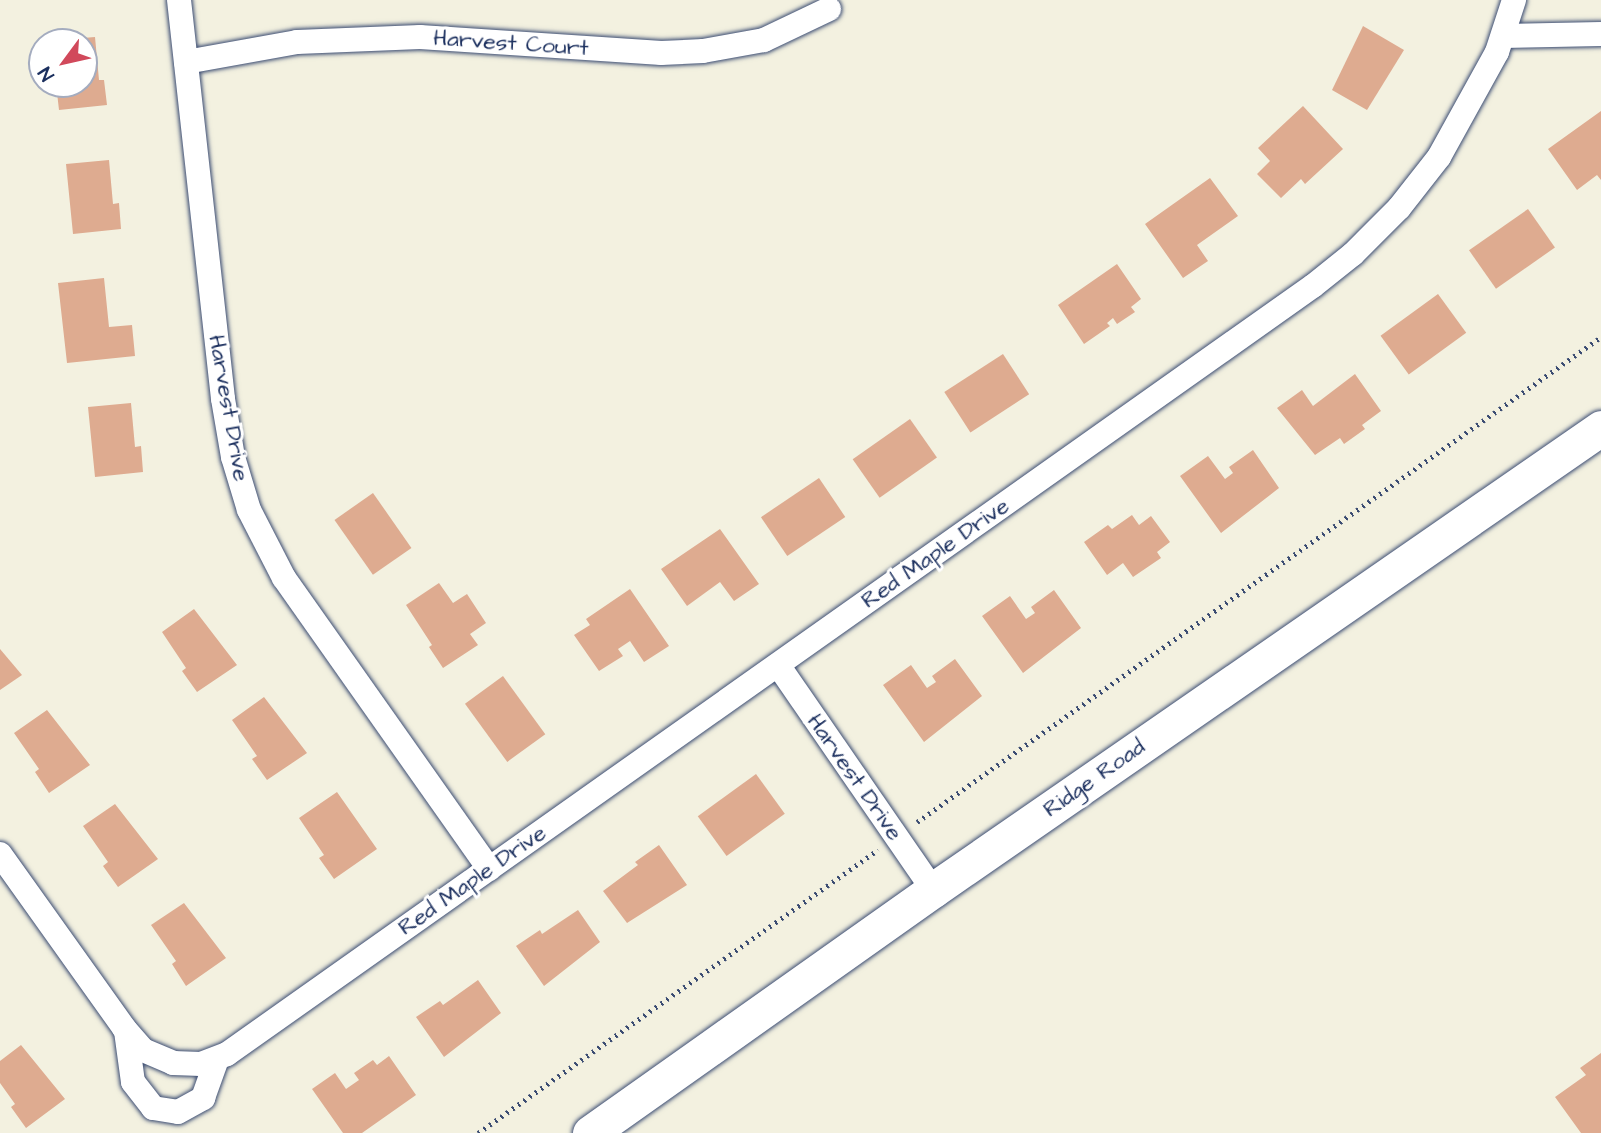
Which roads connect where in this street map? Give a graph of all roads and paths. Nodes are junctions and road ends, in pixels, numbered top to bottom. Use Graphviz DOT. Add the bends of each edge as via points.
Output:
graph roads {
  1 [pos="179,0"];
  2 [pos="1514,0"];
  3 [pos="829,9"];
  4 [pos="1601,34"];
  5 [pos="1503,36"];
  6 [pos="186,62"];
  7 [pos="1601,337"];
  8 [pos="1601,428"];
  9 [pos="778,665"];
  10 [pos="897,837"];
  11 [pos="0,854"];
  12 [pos="489,869"];
  13 [pos="933,890"];
  14 [pos="126,1031"];
  15 [pos="217,1059"];
  16 [pos="478,1133"];
  17 [pos="590,1133"];
  1 -- 6 [label="street, Harvest Drive"];
  2 -- 5 [label="street, Red Maple Drive"];
  3 -- 6 [label="street, Harvest Court" via="764,40 703,51 661,53 420,37 297,42"];
  4 -- 5 [label="street"];
  5 -- 9 [label="street, Red Maple Drive" via="1439,157 1399,208 1353,254"];
  6 -- 12 [label="street, Harvest Drive" via="223,399 249,510 284,578"];
  7 -- 10 [label="path"];
  8 -- 13 [label="street, Ridge Road"];
  9 -- 10 [label="street, Harvest Drive"];
  9 -- 12 [label="street, Red Maple Drive"];
  10 -- 13 [label="street, Harvest Drive"];
  10 -- 16 [label="path"];
  11 -- 14 [label="street"];
  12 -- 15 [label="street, Red Maple Drive"];
  13 -- 17 [label="street, Ridge Road"];
  14 -- 15 [label="street, Red Maple Drive" via="143,1049 173,1063 201,1064"];
  14 -- 15 [label="street" via="132,1082 153,1108 178,1112 203,1098"];
}
